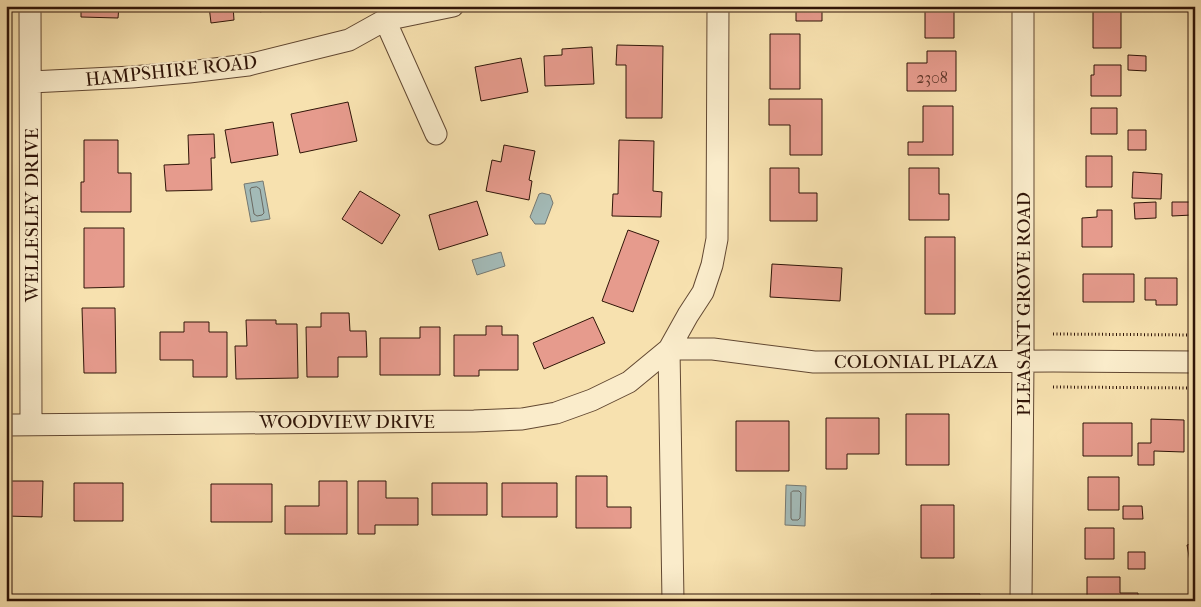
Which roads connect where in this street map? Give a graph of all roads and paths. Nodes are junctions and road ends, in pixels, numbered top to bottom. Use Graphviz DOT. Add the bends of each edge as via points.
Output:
graph roads {
  1 [pos="30,6"];
  2 [pos="453,6"];
  3 [pos="718,6"];
  4 [pos="1023,6"];
  5 [pos="385,20"];
  6 [pos="31,82"];
  7 [pos="436,134"];
  8 [pos="1053,334"];
  9 [pos="1195,335"];
  10 [pos="669,349"];
  11 [pos="1023,361"];
  12 [pos="1195,362"];
  13 [pos="1053,387"];
  14 [pos="1195,388"];
  15 [pos="31,424"];
  16 [pos="6,425"];
  17 [pos="673,601"];
  18 [pos="1021,601"];
  1 -- 6 [label="street, WELLESLEY DRIVE"];
  2 -- 5 [label="street, HAMPSHIRE ROAD"];
  3 -- 10 [label="street" via="717,238 703,292"];
  4 -- 11 [label="street, PLEASANT GROVE ROAD"];
  5 -- 6 [label="street, HAMPSHIRE ROAD" via="349,40 248,65 132,77"];
  5 -- 7 [label="street"];
  6 -- 15 [label="street, WELLESLEY DRIVE"];
  8 -- 9 [label="path"];
  10 -- 11 [label="street, COLONIAL PLAZA" via="713,349 814,362"];
  10 -- 15 [label="street, WOODVIEW DRIVE" via="629,382 592,400 556,413 522,419"];
  10 -- 17 [label="street"];
  11 -- 12 [label="street, COLONIAL PLAZA"];
  11 -- 18 [label="street, PLEASANT GROVE ROAD"];
  13 -- 14 [label="path"];
  15 -- 16 [label="street, WOODVIEW DRIVE"];
}
